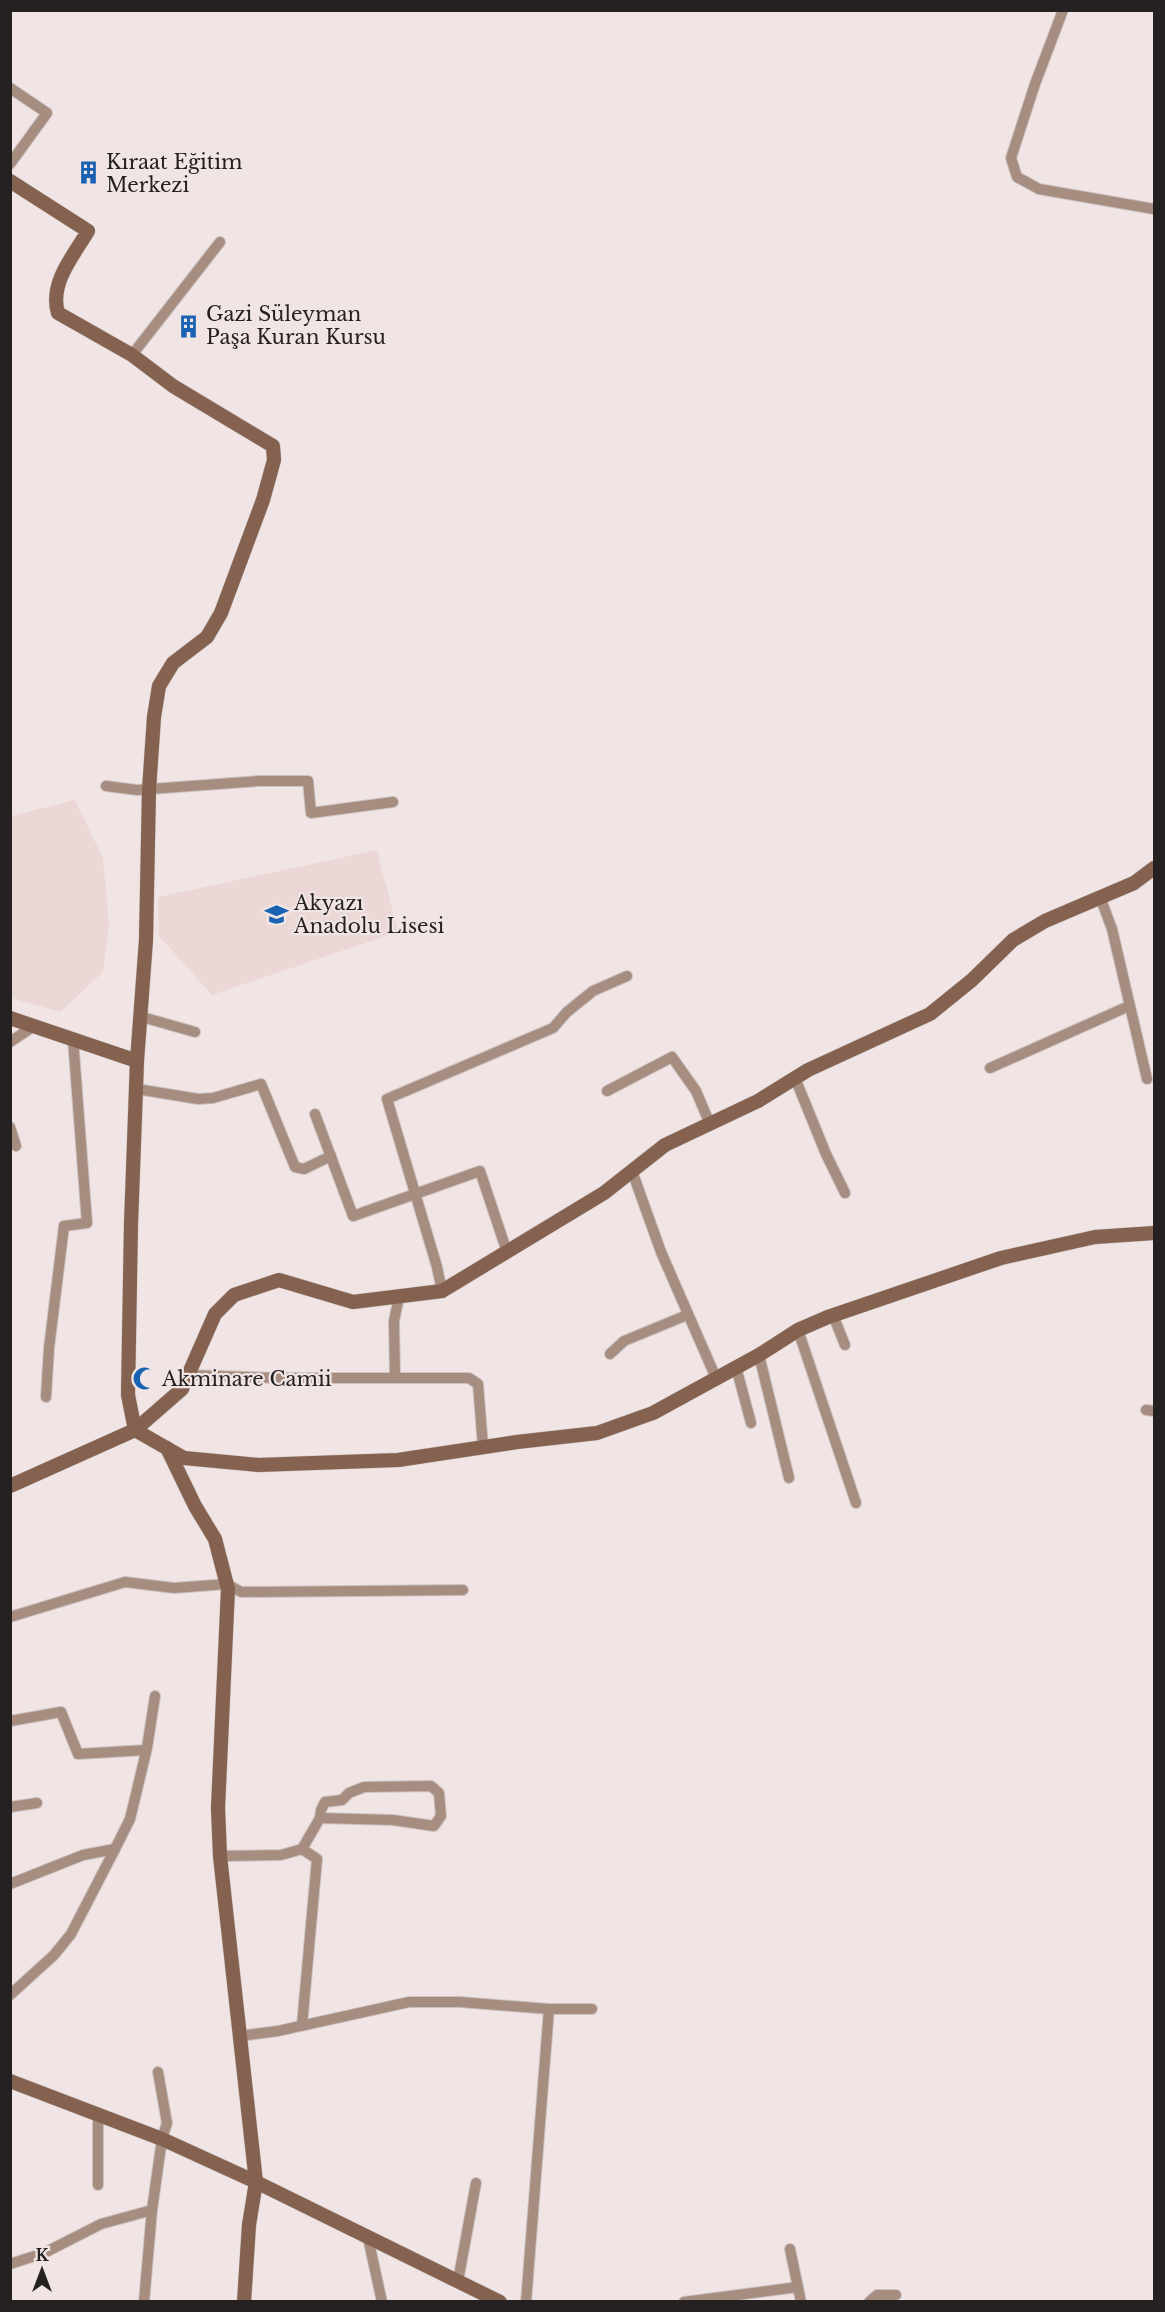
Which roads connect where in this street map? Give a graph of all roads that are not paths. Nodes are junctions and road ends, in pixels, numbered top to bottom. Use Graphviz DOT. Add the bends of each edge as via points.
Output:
graph roads {
  1 [pos="1063,10"];
  2 [pos="10,88"];
  3 [pos="10,164"];
  4 [pos="10,181"];
  5 [pos="1155,208"];
  6 [pos="220,242"];
  7 [pos="132,355"];
  8 [pos="106,786"];
  9 [pos="149,789"];
  10 [pos="393,802"];
  11 [pos="1155,868"];
  12 [pos="1100,897"];
  13 [pos="627,976"];
  14 [pos="1129,1006"];
  15 [pos="142,1017"];
  16 [pos="10,1018"];
  17 [pos="34,1026"];
  18 [pos="195,1032"];
  19 [pos="73,1039"];
  20 [pos="10,1042"];
  21 [pos="137,1061"];
  22 [pos="990,1068"];
  23 [pos="795,1078"];
  24 [pos="1147,1079"];
  25 [pos="137,1089"];
  26 [pos="607,1091"];
  27 [pos="315,1114"];
  28 [pos="710,1124"];
  29 [pos="10,1127"];
  30 [pos="16,1146"];
  31 [pos="331,1156"];
  32 [pos="632,1171"];
  33 [pos="845,1193"];
  34 [pos="416,1194"];
  35 [pos="1155,1233"];
  36 [pos="507,1252"];
  37 [pos="441,1291"];
  38 [pos="399,1297"];
  39 [pos="687,1315"];
  40 [pos="833,1315"];
  41 [pos="798,1330"];
  42 [pos="845,1345"];
  43 [pos="610,1354"];
  44 [pos="759,1354"];
  45 [pos="736,1367"];
  46 [pos="188,1375"];
  47 [pos="395,1377"];
  48 [pos="716,1378"];
  49 [pos="45,1397"];
  50 [pos="752,1423"];
  51 [pos="135,1430"];
  52 [pos="483,1447"];
  53 [pos="167,1448"];
  54 [pos="789,1478"];
  55 [pos="10,1486"];
  56 [pos="856,1503"];
  57 [pos="227,1584"];
  58 [pos="463,1590"];
  59 [pos="10,1617"];
  60 [pos="155,1696"];
  61 [pos="10,1721"];
  62 [pos="146,1750"];
  63 [pos="37,1803"];
  64 [pos="10,1807"];
  65 [pos="320,1818"];
  66 [pos="115,1849"];
  67 [pos="302,1849"];
  68 [pos="220,1856"];
  69 [pos="10,1884"];
  70 [pos="10,1995"];
  71 [pos="549,2009"];
  72 [pos="592,2009"];
  73 [pos="302,2025"];
  74 [pos="240,2036"];
  75 [pos="158,2072"];
  76 [pos="10,2080"];
  77 [pos="98,2113"];
  78 [pos="162,2139"];
  79 [pos="256,2182"];
  80 [pos="476,2183"];
  81 [pos="99,2185"];
  82 [pos="152,2210"];
  83 [pos="368,2238"];
  84 [pos="790,2249"];
  85 [pos="10,2264"];
  86 [pos="458,2281"];
  87 [pos="798,2286"];
  88 [pos="896,2295"];
  89 [pos="144,2301"];
  90 [pos="244,2301"];
  91 [pos="382,2301"];
  92 [pos="500,2301"];
  93 [pos="526,2301"];
  94 [pos="684,2301"];
  95 [pos="801,2301"];
  96 [pos="869,2301"];
  1 -- 5 [label="street" via="1011,158 1017,177 1039,189"];
  2 -- 3 [label="street" via="47,113"];
  4 -- 7 [label="street" via="88,231 57,285 54,300 58,313"];
  6 -- 7 [label="street"];
  7 -- 9 [label="street" via="173,386 273,446 274,460 221,613 207,637 173,663 159,686"];
  8 -- 9 [label="street"];
  9 -- 10 [label="street" via="308,781 311,813"];
  9 -- 15 [label="street"];
  11 -- 12 [label="street" via="1134,883"];
  12 -- 14 [label="street" via="1112,930"];
  12 -- 23 [label="street" via="1013,940 930,1014"];
  13 -- 34 [label="street" via="593,991 553,1028 387,1099"];
  14 -- 22 [label="street"];
  14 -- 24 [label="street"];
  15 -- 18 [label="street"];
  15 -- 21 [label="street"];
  16 -- 17 [label="street"];
  17 -- 19 [label="street"];
  17 -- 20 [label="street"];
  19 -- 21 [label="street"];
  19 -- 49 [label="street" via="87,1223 64,1226"];
  21 -- 25 [label="street"];
  23 -- 28 [label="street"];
  23 -- 33 [label="street"];
  25 -- 31 [label="street" via="198,1100 261,1084 295,1167 304,1168"];
  25 -- 51 [label="street" via="128,1395"];
  26 -- 28 [label="street" via="672,1056 696,1091"];
  27 -- 31 [label="street"];
  28 -- 32 [label="street" via="665,1145"];
  29 -- 30 [label="street"];
  31 -- 34 [label="street" via="353,1216"];
  32 -- 36 [label="street"];
  32 -- 39 [label="street"];
  34 -- 36 [label="street" via="480,1171"];
  34 -- 37 [label="street" via="438,1267"];
  35 -- 40 [label="street" via="1095,1237 1001,1258"];
  36 -- 37 [label="street"];
  37 -- 38 [label="street"];
  38 -- 46 [label="street" via="353,1302 279,1280 234,1295 215,1314"];
  38 -- 47 [label="street" via="394,1321"];
  39 -- 43 [label="street" via="624,1341"];
  39 -- 48 [label="street"];
  40 -- 41 [label="street"];
  40 -- 42 [label="street"];
  41 -- 44 [label="street"];
  41 -- 56 [label="street"];
  44 -- 45 [label="street"];
  44 -- 54 [label="street"];
  45 -- 48 [label="street"];
  45 -- 50 [label="street"];
  46 -- 47 [label="street"];
  46 -- 51 [label="street" via="182,1389"];
  47 -- 52 [label="street" via="468,1378 478,1384"];
  48 -- 52 [label="street" via="653,1413 597,1433"];
  51 -- 53 [label="street"];
  51 -- 55 [label="street"];
  52 -- 53 [label="street" via="398,1460 258,1464 184,1458"];
  53 -- 57 [label="street" via="215,1539"];
  57 -- 58 [label="street" via="241,1592"];
  57 -- 59 [label="street" via="174,1588 125,1582"];
  57 -- 68 [label="street" via="218,1808"];
  60 -- 62 [label="street"];
  61 -- 62 [label="street" via="61,1712 78,1754"];
  62 -- 66 [label="street" via="130,1819"];
  63 -- 64 [label="street"];
  65 -- 65 [label="street" via="393,1820 434,1826 441,1816 439,1793 431,1786 363,1787 342,1800 325,1802"];
  65 -- 67 [label="street"];
  66 -- 69 [label="street" via="83,1855"];
  66 -- 70 [label="street" via="72,1934"];
  67 -- 68 [label="street" via="281,1855"];
  67 -- 73 [label="street" via="317,1859"];
  68 -- 74 [label="street"];
  71 -- 72 [label="street"];
  71 -- 73 [label="street" via="409,2002"];
  71 -- 93 [label="street"];
  73 -- 74 [label="street"];
  74 -- 79 [label="street"];
  75 -- 78 [label="street" via="167,2123"];
  76 -- 77 [label="street"];
  77 -- 78 [label="street"];
  77 -- 81 [label="street"];
  78 -- 79 [label="street"];
  78 -- 82 [label="street"];
  79 -- 83 [label="street"];
  79 -- 90 [label="street"];
  80 -- 86 [label="street"];
  82 -- 85 [label="street" via="101,2224 44,2253"];
  82 -- 89 [label="street"];
  83 -- 86 [label="street"];
  83 -- 91 [label="street"];
  84 -- 87 [label="street"];
  86 -- 92 [label="street"];
  87 -- 94 [label="street"];
  87 -- 95 [label="street"];
  88 -- 96 [label="street" via="877,2295"];
}
